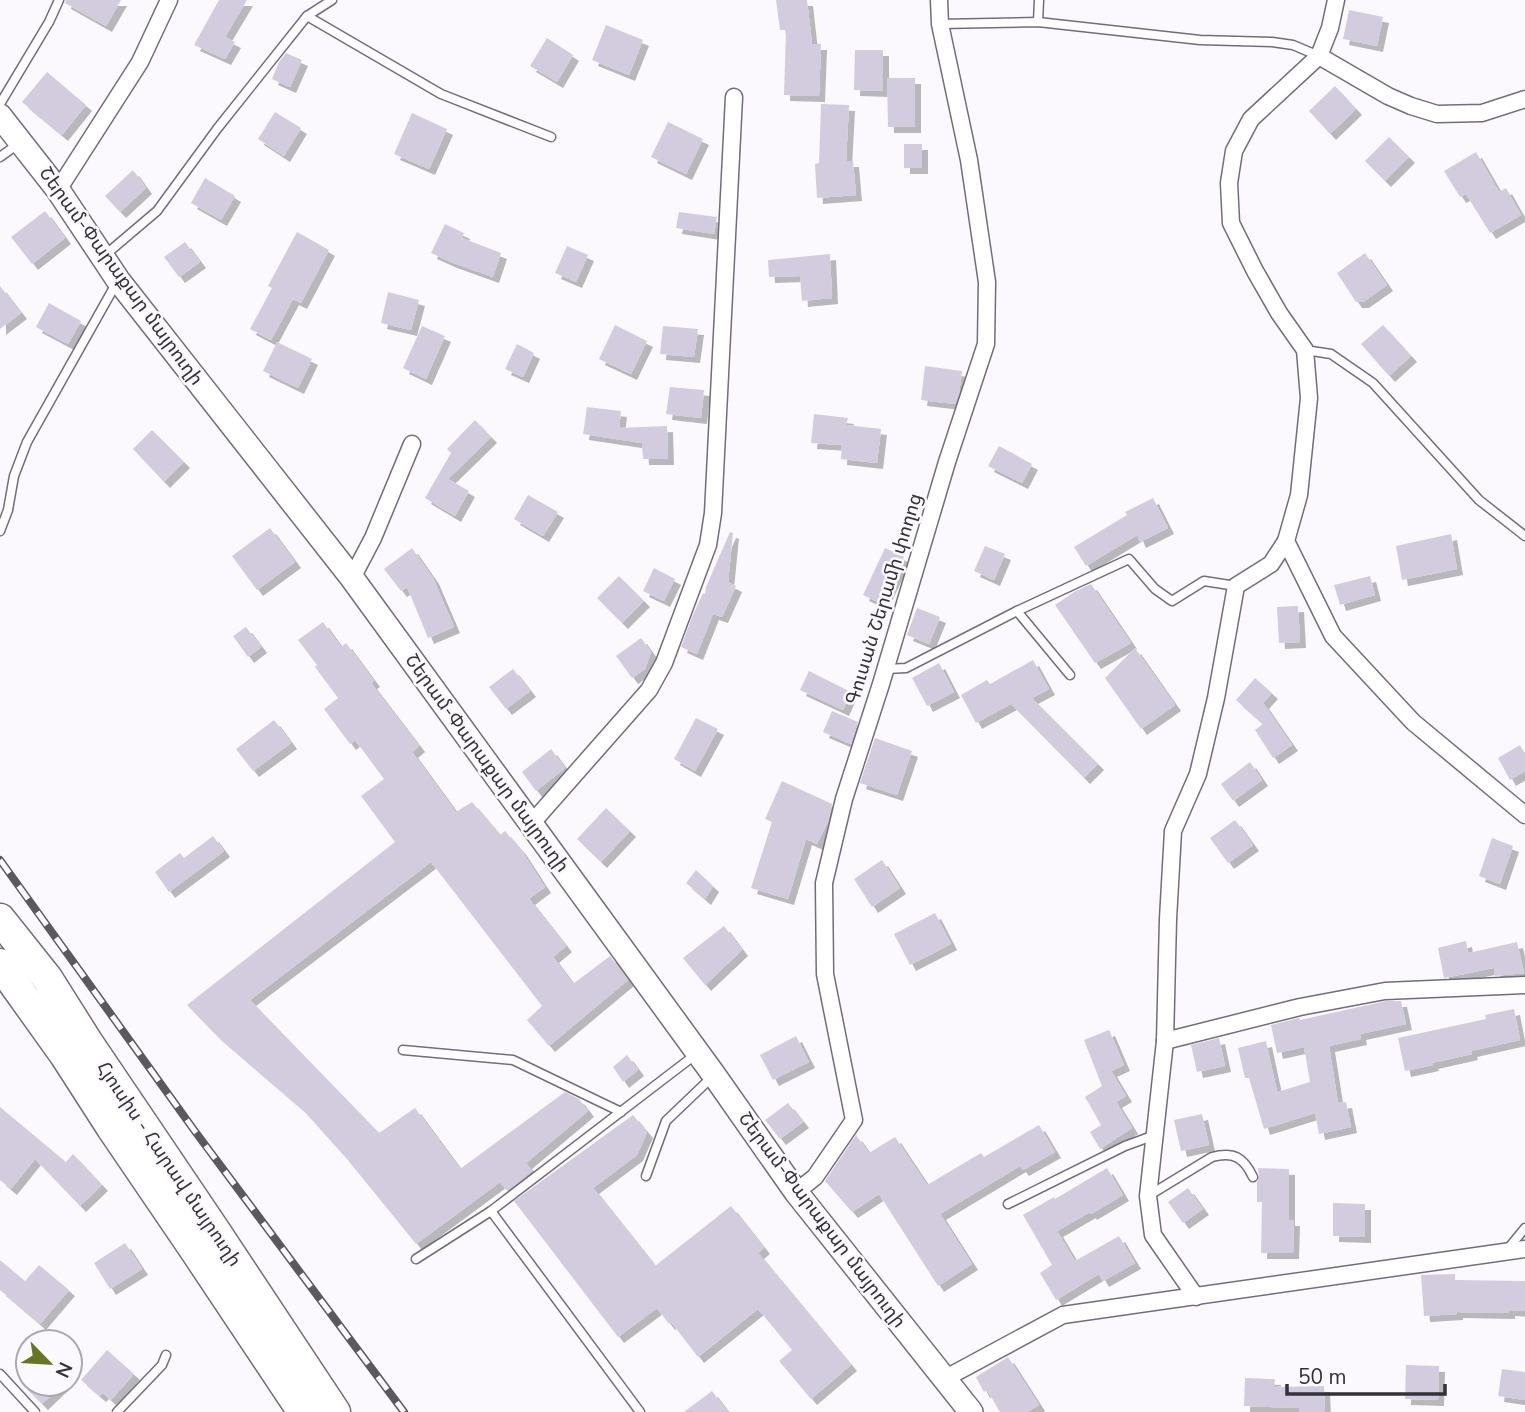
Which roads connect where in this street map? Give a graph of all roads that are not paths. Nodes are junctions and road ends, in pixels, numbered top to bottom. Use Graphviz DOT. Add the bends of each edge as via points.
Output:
graph roads {
  1 [pos="59,0"];
  2 [pos="169,0"];
  3 [pos="332,0"];
  4 [pos="939,0"];
  5 [pos="1039,0"];
  6 [pos="1336,0"];
  7 [pos="307,16"];
  8 [pos="1038,22"];
  9 [pos="940,23"];
  10 [pos="1319,56"];
  11 [pos="734,97"];
  12 [pos="1525,99"];
  13 [pos="0,104"];
  14 [pos="0,116"];
  15 [pos="551,137"];
  16 [pos="21,142"];
  17 [pos="0,157"];
  18 [pos="58,190"];
  19 [pos="104,256"];
  20 [pos="118,280"];
  21 [pos="1305,350"];
  22 [pos="412,444"];
  23 [pos="0,531"];
  24 [pos="1525,536"];
  25 [pos="1286,541"];
  26 [pos="352,578"];
  27 [pos="1236,586"];
  28 [pos="1017,611"];
  29 [pos="886,669"];
  30 [pos="1070,675"];
  31 [pos="1525,815"];
  32 [pos="531,824"];
  33 [pos="0,919"];
  34 [pos="0,964"];
  35 [pos="1525,985"];
  36 [pos="1165,1041"];
  37 [pos="403,1050"];
  38 [pos="698,1053"];
  39 [pos="714,1075"];
  40 [pos="621,1112"];
  41 [pos="1155,1135"];
  42 [pos="646,1176"];
  43 [pos="1253,1177"];
  44 [pos="796,1192"];
  45 [pos="1148,1196"];
  46 [pos="1007,1203"];
  47 [pos="491,1211"];
  48 [pos="1525,1228"];
  49 [pos="1525,1249"];
  50 [pos="1505,1252"];
  51 [pos="416,1259"];
  52 [pos="1196,1297"];
  53 [pos="166,1355"];
  54 [pos="0,1374"];
  55 [pos="944,1379"];
  56 [pos="34,1412"];
  57 [pos="117,1412"];
  58 [pos="303,1412"];
  59 [pos="335,1412"];
  60 [pos="640,1412"];
  61 [pos="971,1412"];
  1 -- 13 [label="lane"];
  2 -- 18 [label="street" via="140,62"];
  3 -- 7 [label="lane"];
  4 -- 9 [label="street, Գուսան Շերամի փողոց"];
  5 -- 8 [label="lane"];
  6 -- 10 [label="street"];
  7 -- 15 [label="lane" via="441,94"];
  7 -- 19 [label="lane" via="157,211"];
  8 -- 9 [label="lane"];
  8 -- 10 [label="lane" via="1199,40 1272,42"];
  9 -- 29 [label="street, Գուսան Շերամի փողոց" via="987,282 986,344"];
  10 -- 12 [label="street" via="1388,96 1437,114 1482,113"];
  10 -- 21 [label="street" via="1251,119 1234,151 1229,183 1231,223"];
  11 -- 32 [label="street" via="708,544 664,663 649,690"];
  14 -- 16 [label="street, Շերամ-Փարաքար մայրուղի"];
  16 -- 17 [label="lane"];
  16 -- 18 [label="street, Շերամ-Փարաքար մայրուղի"];
  18 -- 19 [label="street, Շերամ-Փարաքար մայրուղի"];
  19 -- 20 [label="street, Շերամ-Փարաքար մայրուղի"];
  20 -- 23 [label="lane" via="27,442"];
  20 -- 26 [label="street, Շերամ-Փարաքար մայրուղի"];
  21 -- 24 [label="lane" via="1331,354 1373,383 1479,500"];
  21 -- 25 [label="street" via="1309,398 1299,495"];
  22 -- 26 [label="street"];
  25 -- 27 [label="street" via="1271,564"];
  25 -- 31 [label="street" via="1333,636 1413,722"];
  26 -- 32 [label="street, Շերամ-Փարաքար մայրուղի"];
  27 -- 28 [label="lane" via="1204,581 1172,601 1129,559"];
  27 -- 36 [label="street" via="1198,774 1174,831"];
  28 -- 29 [label="lane" via="906,668"];
  28 -- 30 [label="lane"];
  29 -- 44 [label="street, Գուսան Շերամի փողոց" via="844,799 824,883 825,974 855,1120 815,1177"];
  32 -- 38 [label="street, Շերամ-Փարաքար մայրուղի"];
  33 -- 59 [label="highway, Հյուսիս - Հարավ մայրուղի" via="47,978"];
  34 -- 58 [label="highway, Հյուսիս - Հարավ մայրուղի"];
  35 -- 36 [label="street" via="1385,991"];
  36 -- 41 [label="street"];
  37 -- 40 [label="lane" via="513,1060"];
  38 -- 39 [label="street, Շերամ-Փարաքար մայրուղի"];
  38 -- 40 [label="lane"];
  39 -- 42 [label="lane" via="666,1121"];
  39 -- 44 [label="street, Շերամ-Փարաքար մայրուղի"];
  40 -- 47 [label="lane"];
  41 -- 45 [label="street"];
  41 -- 46 [label="lane"];
  43 -- 45 [label="lane" via="1247,1163 1223,1154"];
  44 -- 55 [label="street, Շերամ-Փարաքար մայրուղի"];
  45 -- 52 [label="street" via="1153,1235"];
  47 -- 51 [label="lane"];
  47 -- 60 [label="lane"];
  48 -- 50 [label="lane"];
  49 -- 50 [label="street"];
  50 -- 52 [label="street"];
  52 -- 55 [label="street" via="1063,1315"];
  53 -- 57 [label="lane"];
  54 -- 56 [label="lane"];
  55 -- 61 [label="street, Շերամ-Փարաքար մայրուղի"];
}
